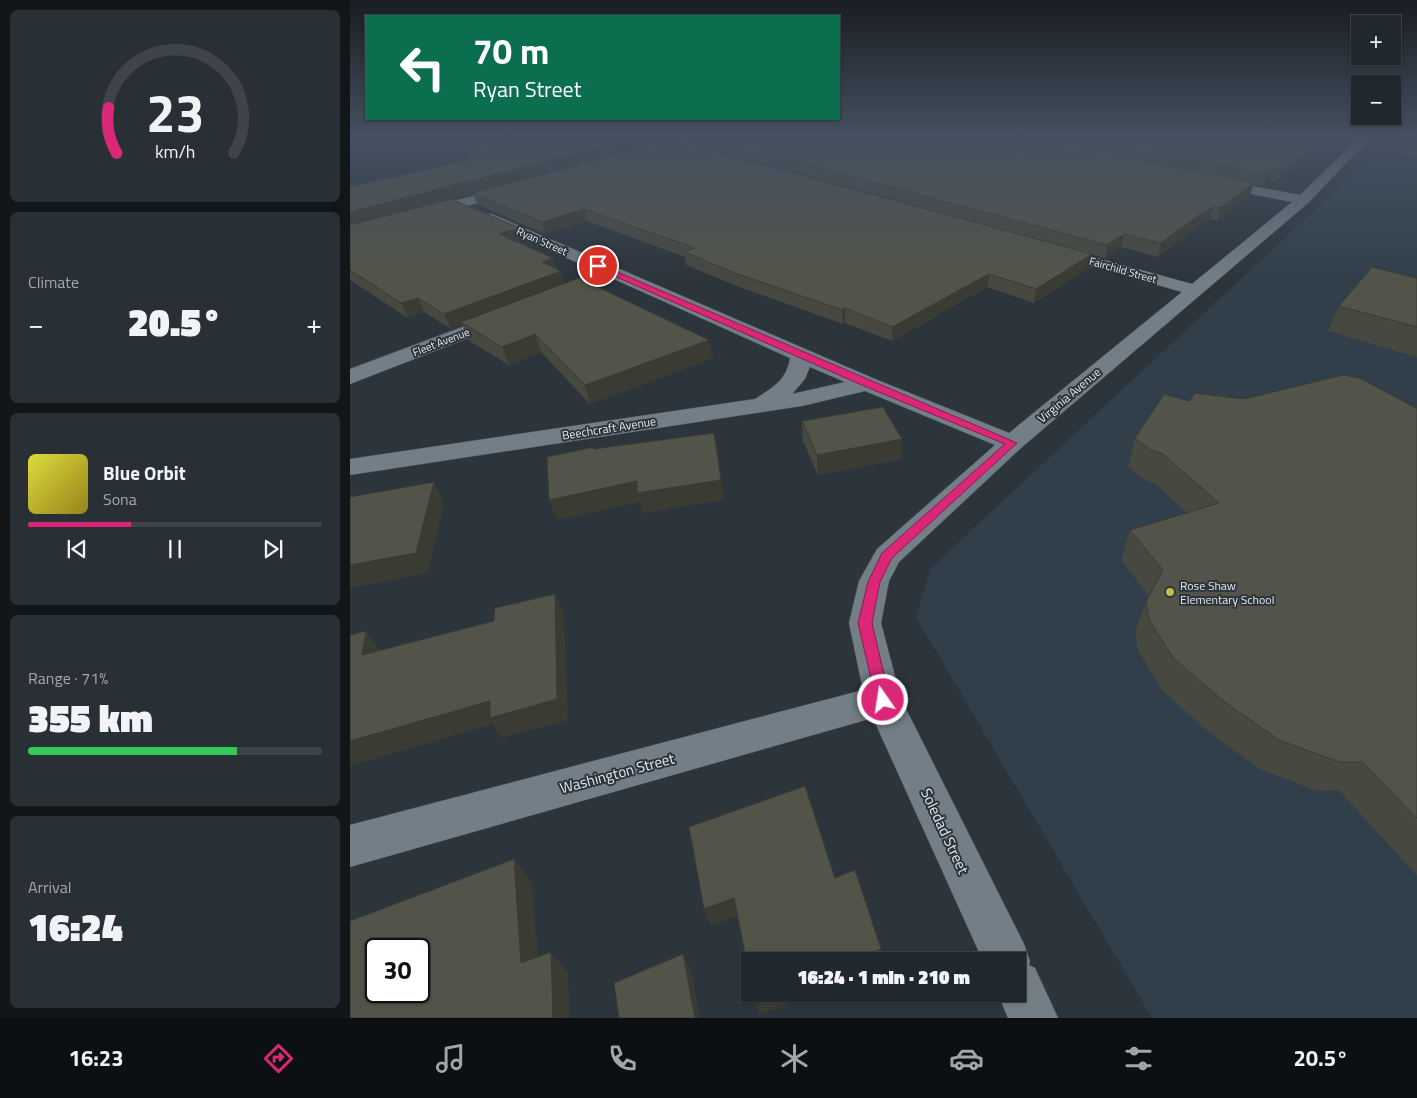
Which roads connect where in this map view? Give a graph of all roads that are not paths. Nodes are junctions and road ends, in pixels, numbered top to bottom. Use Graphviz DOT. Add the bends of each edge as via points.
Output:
graph roads {
  1 [pos="1224,185"];
  2 [pos="1317,185"];
  3 [pos="524,186"];
  4 [pos="1303,200"];
  5 [pos="458,204"];
  6 [pos="413,216"];
  7 [pos="1044,248"];
  8 [pos="616,274"];
  9 [pos="588,285"];
  10 [pos="1195,290"];
  11 [pos="515,313"];
  12 [pos="801,355"];
  13 [pos="350,377"];
  14 [pos="867,384"];
  15 [pos="761,405"];
  16 [pos="1012,443"];
  17 [pos="350,467"];
  18 [pos="883,700"];
  19 [pos="350,846"];
  20 [pos="1002,952"];
  21 [pos="1026,1002"];
  22 [pos="1033,1018"];
  1 -- 4 [label="street"];
  2 -- 4 [label="street, Virginia Avenue"];
  3 -- 5 [label="street"];
  4 -- 10 [label="street, Virginia Avenue"];
  5 -- 6 [label="street"];
  5 -- 8 [label="street, Ryan Street"];
  7 -- 10 [label="street, Fairchild Street"];
  8 -- 9 [label="street"];
  8 -- 12 [label="street, Ryan Street"];
  10 -- 16 [label="street, Virginia Avenue"];
  11 -- 13 [label="street, Fleet Avenue"];
  12 -- 14 [label="street, Ryan Street"];
  12 -- 15 [label="street" via="795,379"];
  14 -- 15 [label="street, Beechcraft Avenue"];
  14 -- 16 [label="street, Ryan Street"];
  15 -- 17 [label="street, Beechcraft Avenue"];
  16 -- 18 [label="street, Virginia Avenue" via="887,556 874,582 865,623"];
  18 -- 19 [label="street, Washington Street"];
  18 -- 20 [label="street, Soledad Street"];
  21 -- 22 [label="street"];
}
